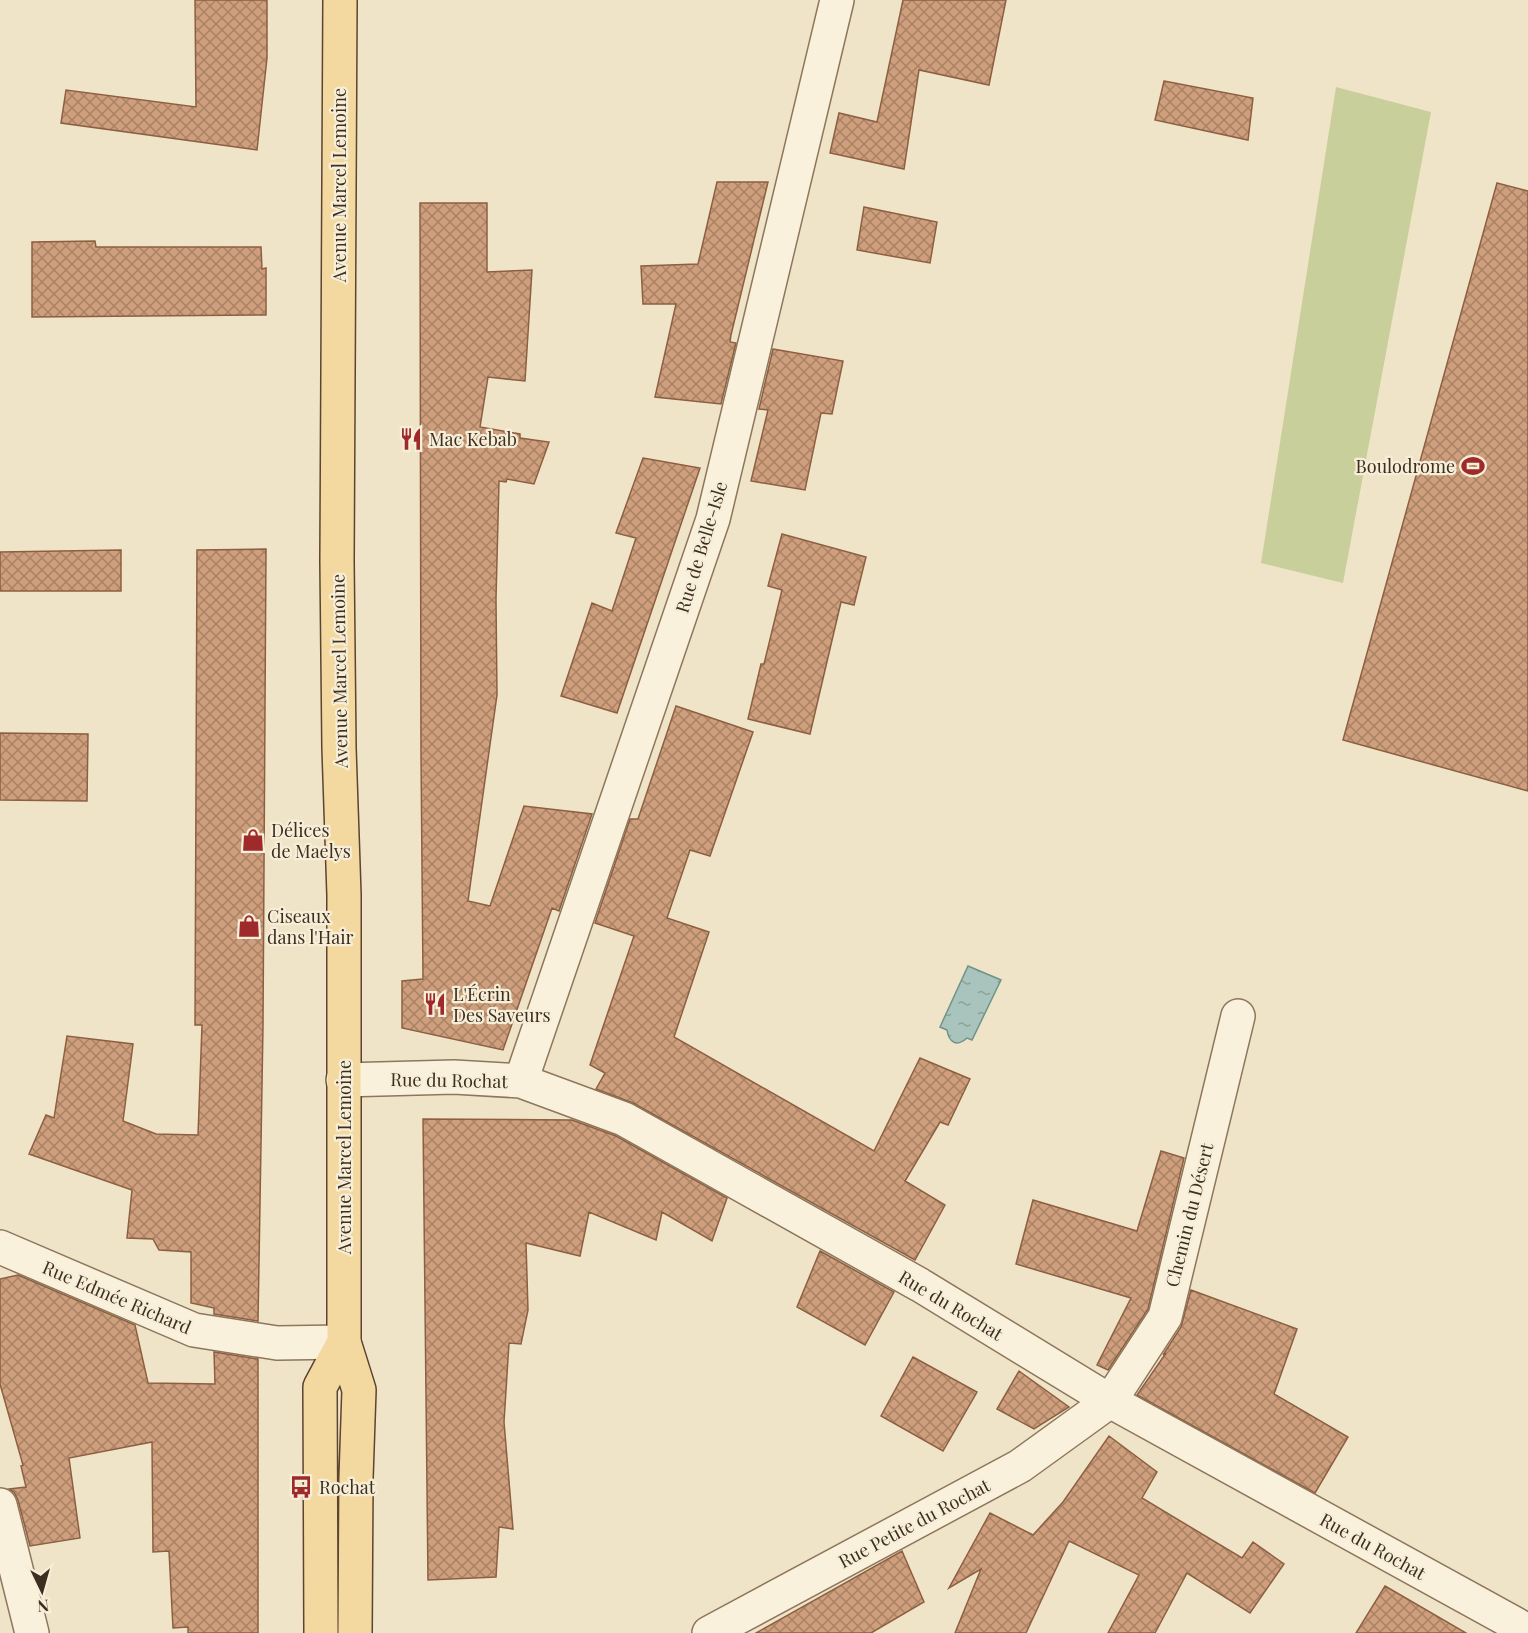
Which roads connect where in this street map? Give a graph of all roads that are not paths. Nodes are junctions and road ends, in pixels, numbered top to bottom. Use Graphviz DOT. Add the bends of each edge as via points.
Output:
graph roads {
  1 [pos="340,0"];
  2 [pos="837,0"];
  3 [pos="1238,1016"];
  4 [pos="343,1080"];
  5 [pos="521,1081"];
  6 [pos="0,1247"];
  7 [pos="344,1342"];
  8 [pos="1110,1401"];
  9 [pos="0,1505"];
  10 [pos="1528,1631"];
  11 [pos="32,1633"];
  12 [pos="321,1633"];
  13 [pos="355,1633"];
  14 [pos="710,1633"];
  1 -- 4 [label="main road, Avenue Marcel Lemoine" via="337,561 344,895"];
  2 -- 5 [label="street, Rue de Belle-Isle" via="713,519"];
  3 -- 8 [label="street, Chemin du Désert" via="1164,1317"];
  4 -- 5 [label="street, Rue du Rochat" via="454,1077"];
  4 -- 7 [label="main road, Avenue Marcel Lemoine"];
  5 -- 8 [label="street, Rue du Rochat" via="624,1119 920,1285"];
  6 -- 7 [label="street, Rue Edmée Richard" via="194,1330 277,1343"];
  7 -- 12 [label="main road, Avenue Marcel Lemoine" via="320,1387"];
  7 -- 13 [label="main road, Avenue Marcel Lemoine" via="359,1390"];
  8 -- 10 [label="street, Rue du Rochat"];
  8 -- 14 [label="street, Rue Petite du Rochat" via="1020,1466"];
  9 -- 11 [label="street"];
}
